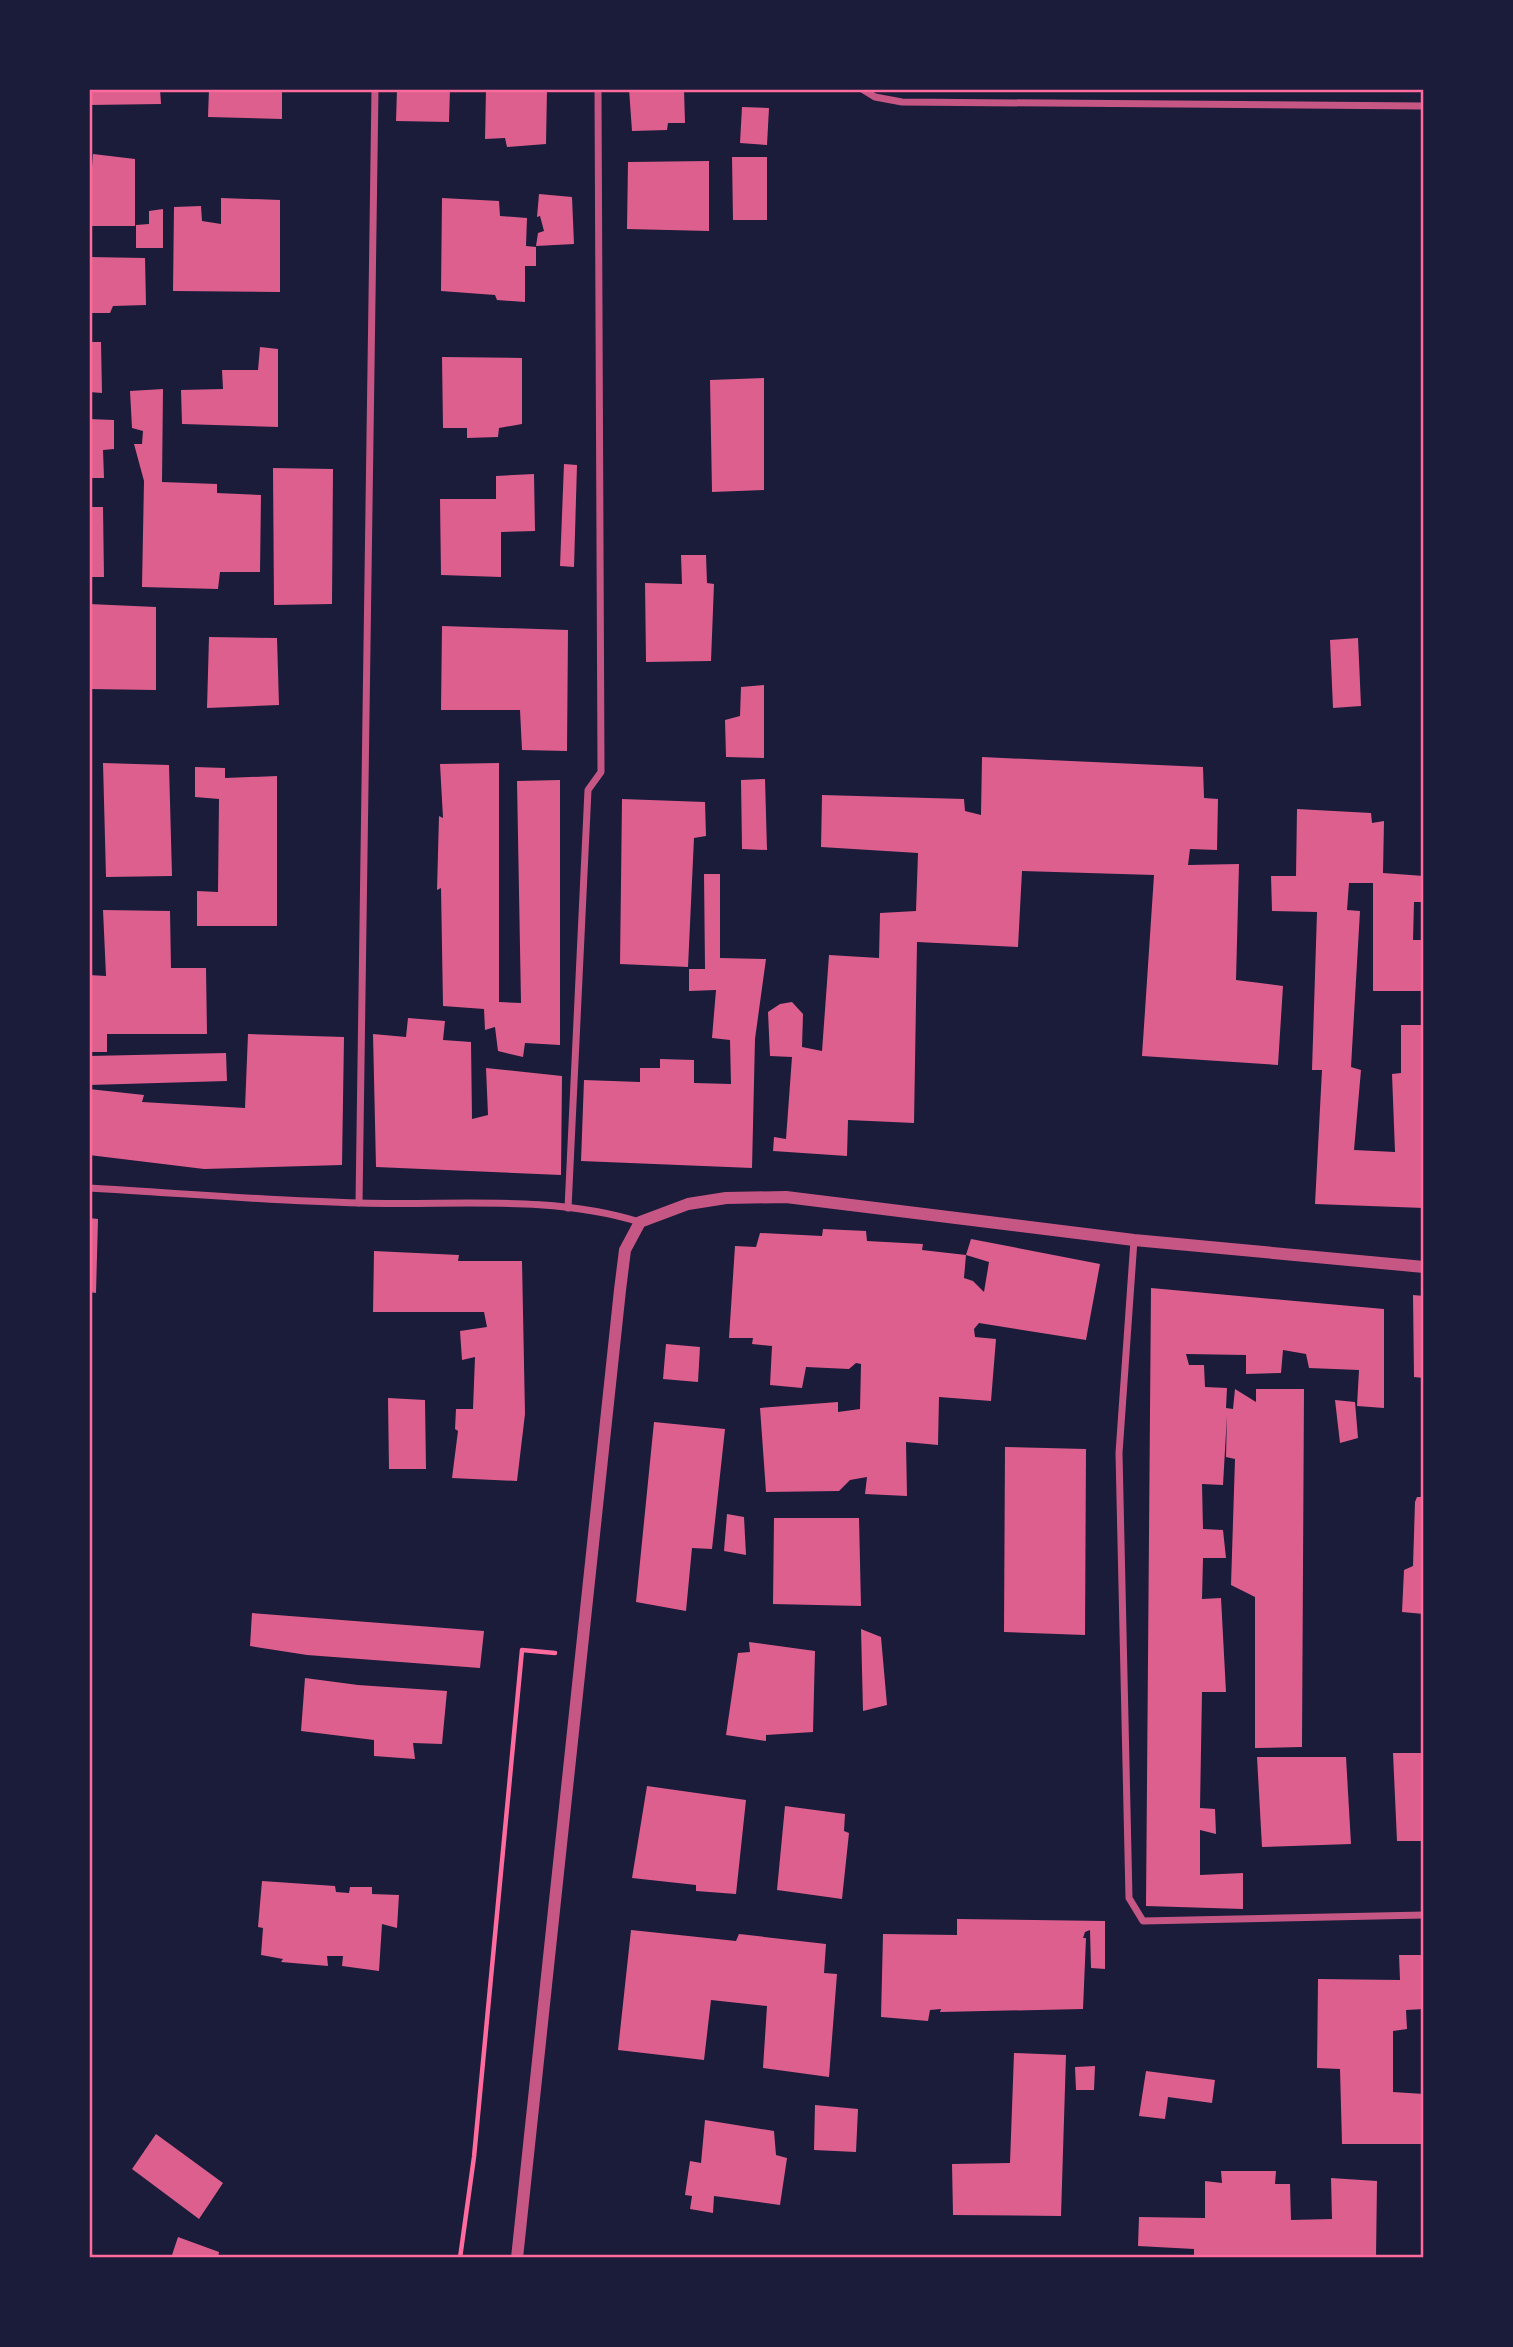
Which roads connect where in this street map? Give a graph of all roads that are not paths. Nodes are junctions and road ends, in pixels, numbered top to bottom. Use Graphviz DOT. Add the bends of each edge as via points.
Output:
graph roads {
  1 [pos="375,89"];
  2 [pos="598,89"];
  3 [pos="862,89"];
  4 [pos="1424,106"];
  5 [pos="89,1188"];
  6 [pos="359,1203"];
  7 [pos="568,1208"];
  8 [pos="640,1222"];
  9 [pos="1134,1240"];
  10 [pos="1424,1267"];
  11 [pos="1424,1915"];
  12 [pos="517,2258"];
  1 -- 6 [label="street"];
  2 -- 7 [label="street" via="601,772 587,790"];
  3 -- 4 [label="street" via="875,97 902,102"];
  5 -- 6 [label="street"];
  6 -- 7 [label="street" via="507,1203"];
  7 -- 8 [label="street"];
  8 -- 9 [label="street" via="688,1204 786,1197"];
  8 -- 12 [label="street" via="625,1250"];
  9 -- 10 [label="street"];
  9 -- 11 [label="street" via="1119,1453 1129,1898 1143,1921"];
}
